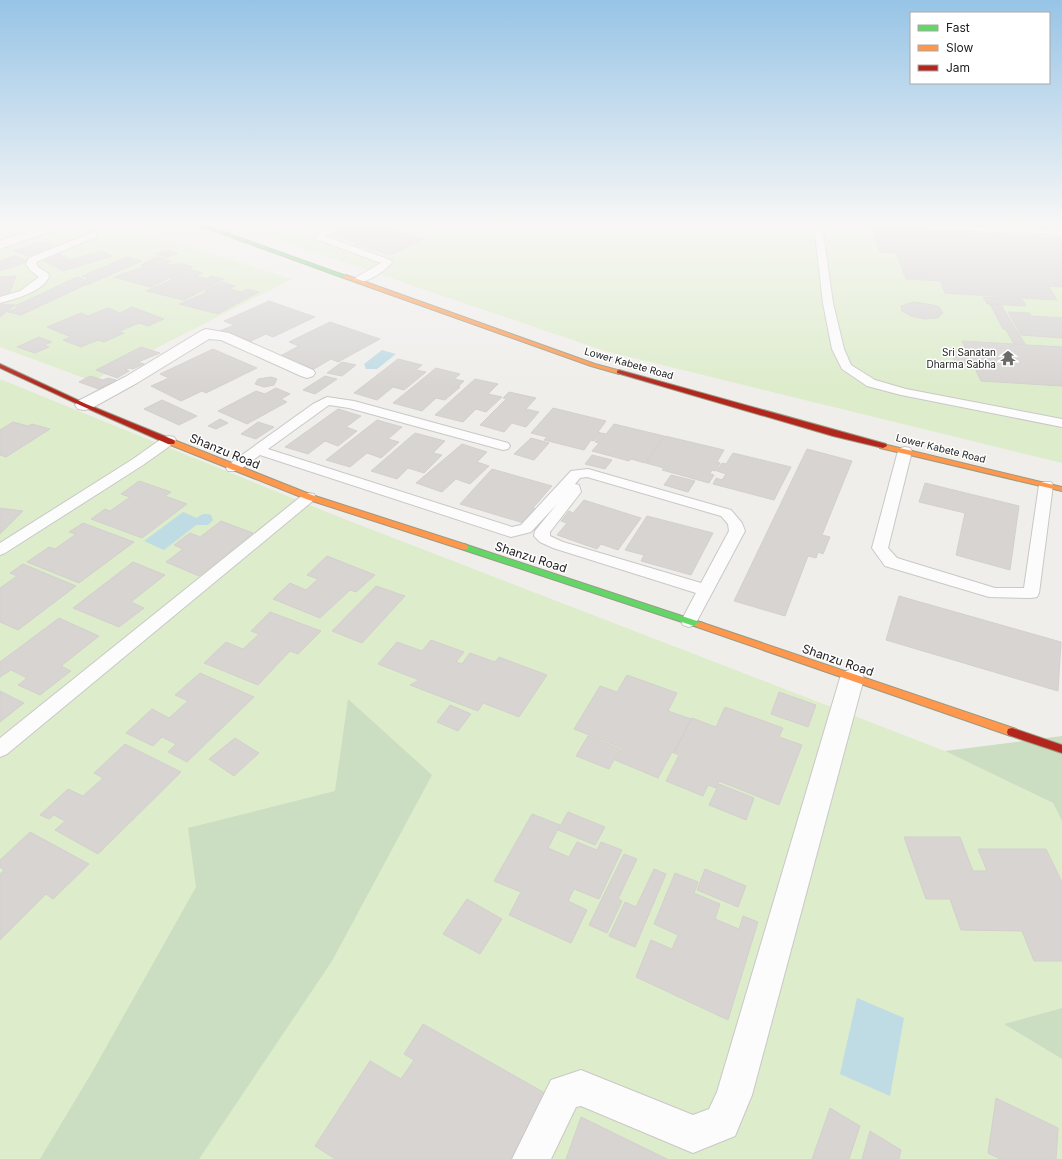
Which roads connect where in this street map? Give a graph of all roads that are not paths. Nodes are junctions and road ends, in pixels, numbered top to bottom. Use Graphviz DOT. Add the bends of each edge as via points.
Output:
graph roads {
  1 [pos="43,279"];
  2 [pos="825,279"];
  3 [pos="359,280"];
  4 [pos="0,300"];
  5 [pos="0,366"];
  6 [pos="307,373"];
  7 [pos="84,405"];
  8 [pos="1062,423"];
  9 [pos="169,440"];
  10 [pos="503,446"];
  11 [pos="258,450"];
  12 [pos="905,451"];
  13 [pos="233,468"];
  14 [pos="568,483"];
  15 [pos="1046,485"];
  16 [pos="1062,489"];
  17 [pos="309,497"];
  18 [pos="0,550"];
  19 [pos="706,590"];
  20 [pos="689,622"];
  21 [pos="852,678"];
  22 [pos="1062,748"];
  23 [pos="0,749"];
  24 [pos="531,1159"];
  1 -- 4 [label="lane" via="24,293"];
  2 -- 8 [label="lane" via="838,349 846,367 856,375 871,383 905,392"];
  3 -- 12 [label="main road, Lower Kabete Road" via="593,365"];
  5 -- 7 [label="main road, Shanzu Road"];
  6 -- 7 [label="street" via="224,336 206,334 131,380"];
  7 -- 9 [label="main road, Shanzu Road"];
  9 -- 13 [label="main road, Shanzu Road"];
  9 -- 18 [label="lane"];
  10 -- 11 [label="lane" via="350,404 327,401"];
  11 -- 13 [label="lane"];
  11 -- 14 [label="lane" via="512,532 526,529"];
  12 -- 15 [label="main road, Lower Kabete Road"];
  12 -- 15 [label="lane" via="880,548 891,562 995,593 1032,593"];
  13 -- 17 [label="main road, Shanzu Road"];
  14 -- 19 [label="lane" via="575,488 574,492 543,531 542,536 545,539"];
  14 -- 19 [label="lane" via="576,474 588,473 726,514 736,523 737,531"];
  15 -- 16 [label="main road, Lower Kabete Road"];
  17 -- 20 [label="main road, Shanzu Road"];
  17 -- 23 [label="lane"];
  19 -- 20 [label="lane"];
  20 -- 21 [label="main road, Shanzu Road"];
  21 -- 22 [label="main road, Shanzu Road"];
  21 -- 24 [label="street" via="734,1096 722,1123 693,1134 581,1088 564,1093"];
}
